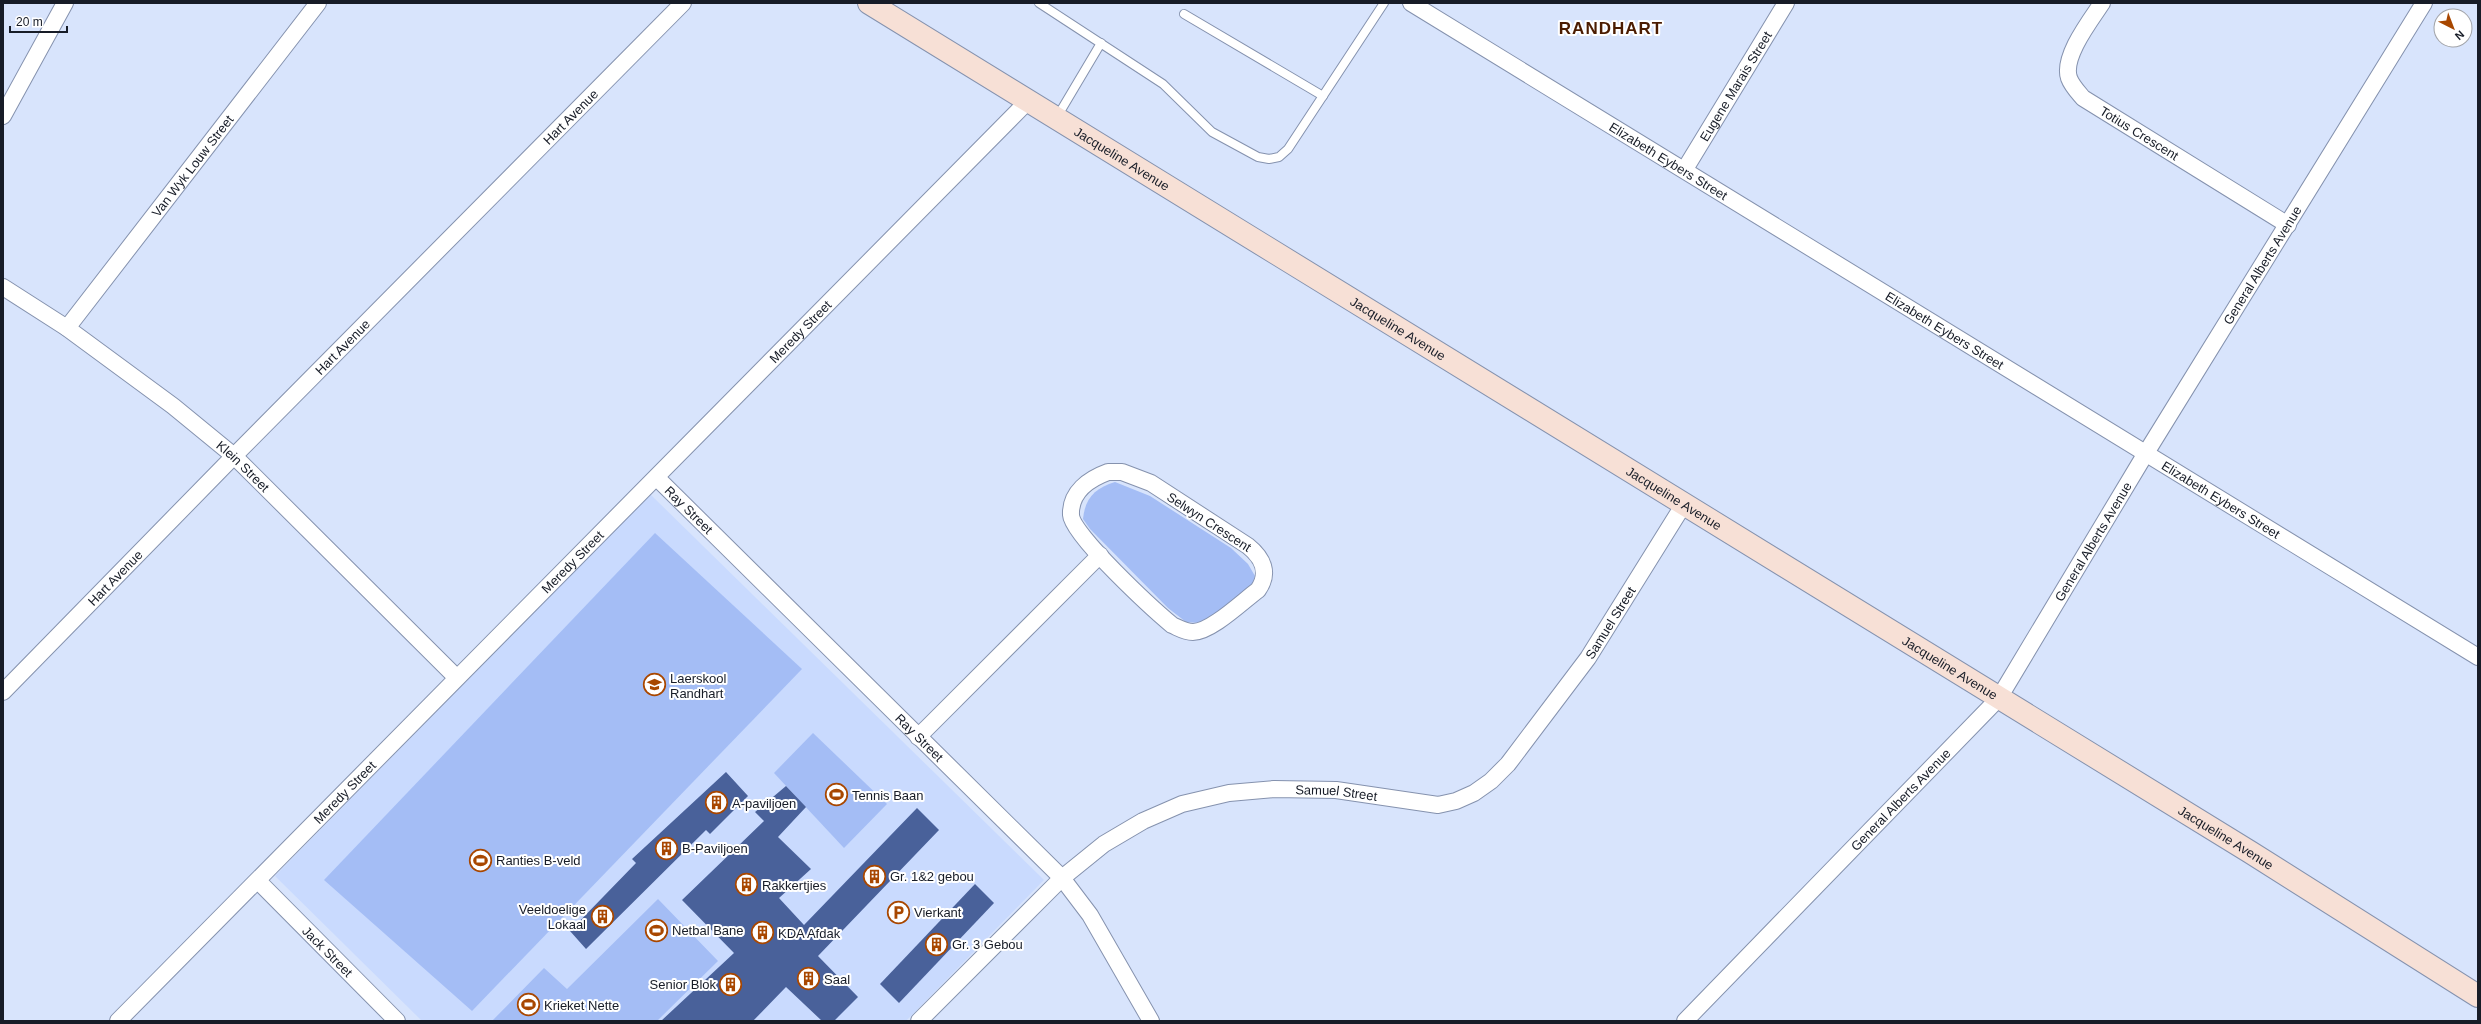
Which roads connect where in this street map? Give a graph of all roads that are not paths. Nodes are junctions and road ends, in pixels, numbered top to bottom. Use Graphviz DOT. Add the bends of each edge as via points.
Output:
graph roads {
  1 [pos="65,3"];
  2 [pos="318,3"];
  3 [pos="683,3"];
  4 [pos="869,3"];
  5 [pos="1039,3"];
  6 [pos="1384,3"];
  7 [pos="1412,3"];
  8 [pos="1786,3"];
  9 [pos="2102,3"];
  10 [pos="2424,3"];
  11 [pos="1184,14"];
  12 [pos="1101,43"];
  13 [pos="1323,96"];
  14 [pos="1027,102"];
  15 [pos="3,116"];
  16 [pos="1056,120"];
  17 [pos="1685,169"];
  18 [pos="2288,225"];
  19 [pos="3,287"];
  20 [pos="67,328"];
  21 [pos="2146,453"];
  22 [pos="234,456"];
  23 [pos="657,478"];
  24 [pos="1684,504"];
  25 [pos="1100,555"];
  26 [pos="2478,657"];
  27 [pos="456,677"];
  28 [pos="3,692"];
  29 [pos="1999,698"];
  30 [pos="918,737"];
  31 [pos="1062,878"];
  32 [pos="258,881"];
  33 [pos="2478,996"];
  34 [pos="118,1021"];
  35 [pos="397,1021"];
  36 [pos="919,1021"];
  37 [pos="1151,1021"];
  38 [pos="1685,1021"];
  1 -- 15 [label="street"];
  2 -- 20 [label="street, Van Wyk Louw Street"];
  3 -- 22 [label="street, Hart Avenue"];
  4 -- 14 [label="street, Jacqueline Avenue"];
  5 -- 12 [label="lane"];
  6 -- 13 [label="lane"];
  7 -- 17 [label="street, Elizabeth Eybers Street"];
  8 -- 17 [label="street, Eugene Marais Street"];
  9 -- 18 [label="street, Totius Crescent" via="2074,50 2068,66 2069,78 2075,89 2084,98"];
  10 -- 18 [label="street, General Alberts Avenue"];
  11 -- 13 [label="lane"];
  12 -- 13 [label="lane" via="1163,84 1212,132 1258,157 1279,157 1288,149"];
  12 -- 16 [label="lane"];
  14 -- 16 [label="street, Jacqueline Avenue"];
  14 -- 23 [label="street, Meredy Street"];
  16 -- 24 [label="street, Jacqueline Avenue"];
  17 -- 21 [label="street, Elizabeth Eybers Street"];
  18 -- 21 [label="street, General Alberts Avenue"];
  19 -- 20 [label="street, Klein Street"];
  20 -- 22 [label="street, Klein Street" via="173,406"];
  21 -- 26 [label="street, Elizabeth Eybers Street"];
  21 -- 29 [label="street, General Alberts Avenue"];
  22 -- 27 [label="street, Klein Street"];
  22 -- 28 [label="street, Hart Avenue"];
  23 -- 27 [label="street, Meredy Street"];
  23 -- 30 [label="street, Ray Street"];
  24 -- 29 [label="street, Jacqueline Avenue"];
  24 -- 31 [label="street, Samuel Street" via="1588,658 1508,764 1474,793 1438,805 1336,790 1274,789 1229,793 1182,804 1143,821 1104,844"];
  25 -- 25 [label="street, Selwyn Crescent" via="1075,525 1071,516 1072,505 1075,495 1082,486 1095,477 1108,472 1122,472 1151,483 1248,546 1258,554 1265,574 1258,590 1219,619 1194,632 1184,631 1164,618"];
  25 -- 30 [label="street"];
  27 -- 32 [label="street, Meredy Street"];
  29 -- 33 [label="street, Jacqueline Avenue"];
  29 -- 38 [label="street, General Alberts Avenue"];
  30 -- 31 [label="street, Ray Street"];
  31 -- 36 [label="street, Samuel Street"];
  31 -- 37 [label="street, Ray Street" via="1090,915"];
  32 -- 34 [label="street, Meredy Street"];
  32 -- 35 [label="street, Jack Street"];
}
